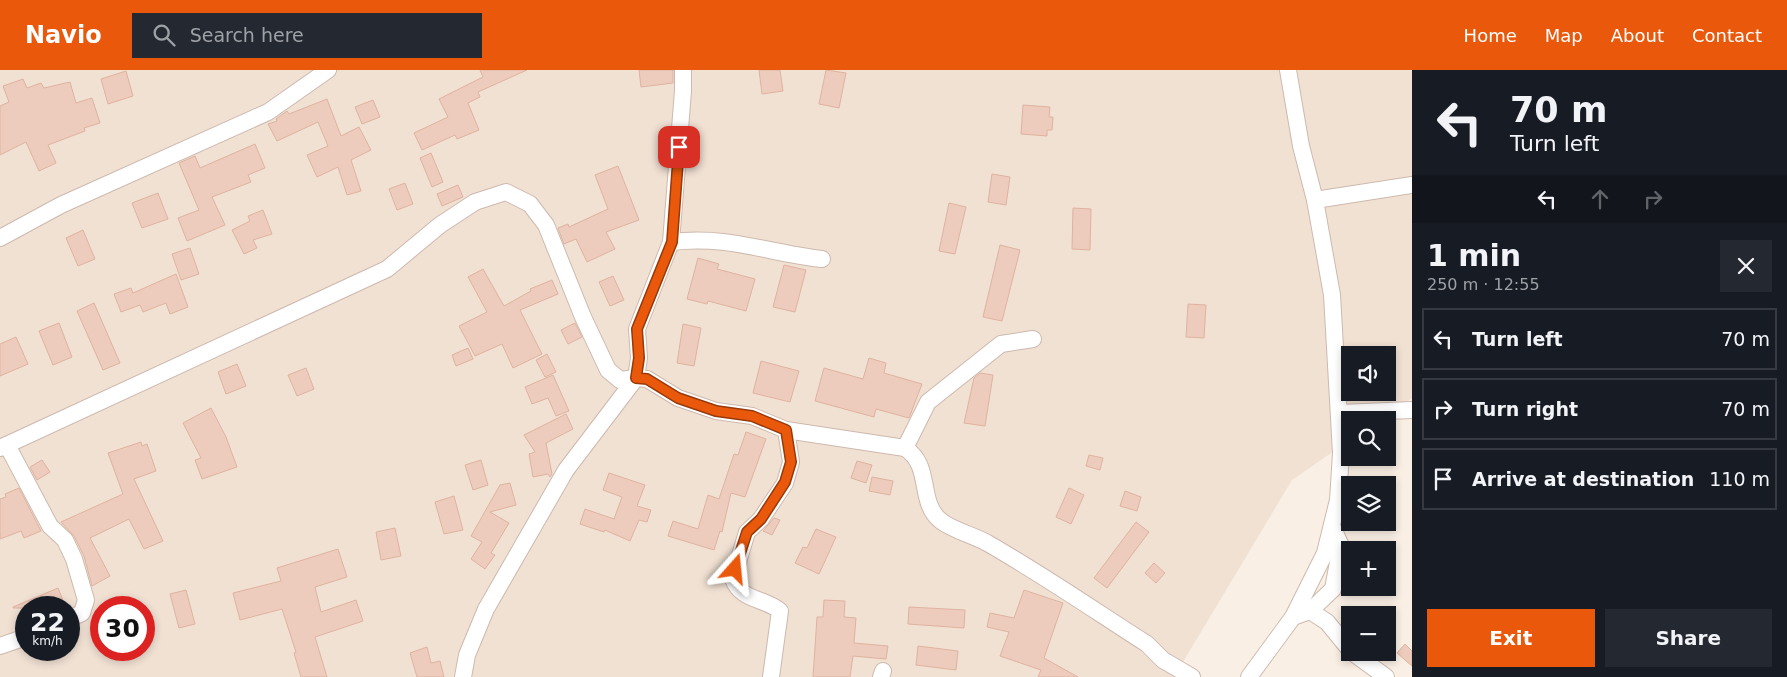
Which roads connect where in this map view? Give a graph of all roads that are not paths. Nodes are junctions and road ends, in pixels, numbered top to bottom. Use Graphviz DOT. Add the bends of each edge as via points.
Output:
graph roads {
  1 [pos="328,70"];
  2 [pos="683,70"];
  3 [pos="1288,70"];
  4 [pos="1412,186"];
  5 [pos="1315,200"];
  6 [pos="0,238"];
  7 [pos="672,242"];
  8 [pos="822,259"];
  9 [pos="1033,339"];
  10 [pos="636,378"];
  11 [pos="1412,410"];
  12 [pos="1340,413"];
  13 [pos="786,430"];
  14 [pos="3,447"];
  15 [pos="905,448"];
  16 [pos="1332,526"];
  17 [pos="1310,610"];
  18 [pos="80,614"];
  19 [pos="1293,617"];
  20 [pos="1341,639"];
  21 [pos="15,641"];
  22 [pos="0,646"];
  23 [pos="1364,661"];
  24 [pos="463,677"];
  25 [pos="771,677"];
  26 [pos="1192,677"];
  27 [pos="1249,677"];
  28 [pos="1386,677"];
  1 -- 6 [label="street" via="268,112 61,205"];
  2 -- 7 [label="street"];
  3 -- 5 [label="street" via="1301,146"];
  4 -- 5 [label="street"];
  5 -- 12 [label="street" via="1332,295"];
  7 -- 8 [label="street" via="693,239 736,242"];
  7 -- 10 [label="street" via="637,329 639,358"];
  9 -- 15 [label="street" via="1001,344 928,402"];
  10 -- 13 [label="street" via="647,379 678,398 716,411 752,416"];
  10 -- 14 [label="street" via="620,380 608,370 582,317 546,225 530,204 506,192 468,207 440,225 387,269"];
  10 -- 24 [label="street" via="566,470 486,609"];
  11 -- 12 [label="street"];
  12 -- 16 [label="street" via="1338,500"];
  13 -- 15 [label="street"];
  13 -- 25 [label="street" via="791,462 785,482 761,519 747,532 733,579 735,586 750,598 780,611"];
  14 -- 18 [label="street" via="50,526 65,540 86,600"];
  15 -- 26 [label="street" via="916,455 921,465 930,503 941,521 988,543 1147,644 1162,660"];
  16 -- 17 [label="street" via="1342,546 1340,566 1333,589"];
  16 -- 19 [label="street" via="1325,553"];
  17 -- 19 [label="street"];
  17 -- 20 [label="street" via="1327,622"];
  19 -- 27 [label="street"];
  21 -- 22 [label="street"];
  23 -- 28 [label="street"];
}
